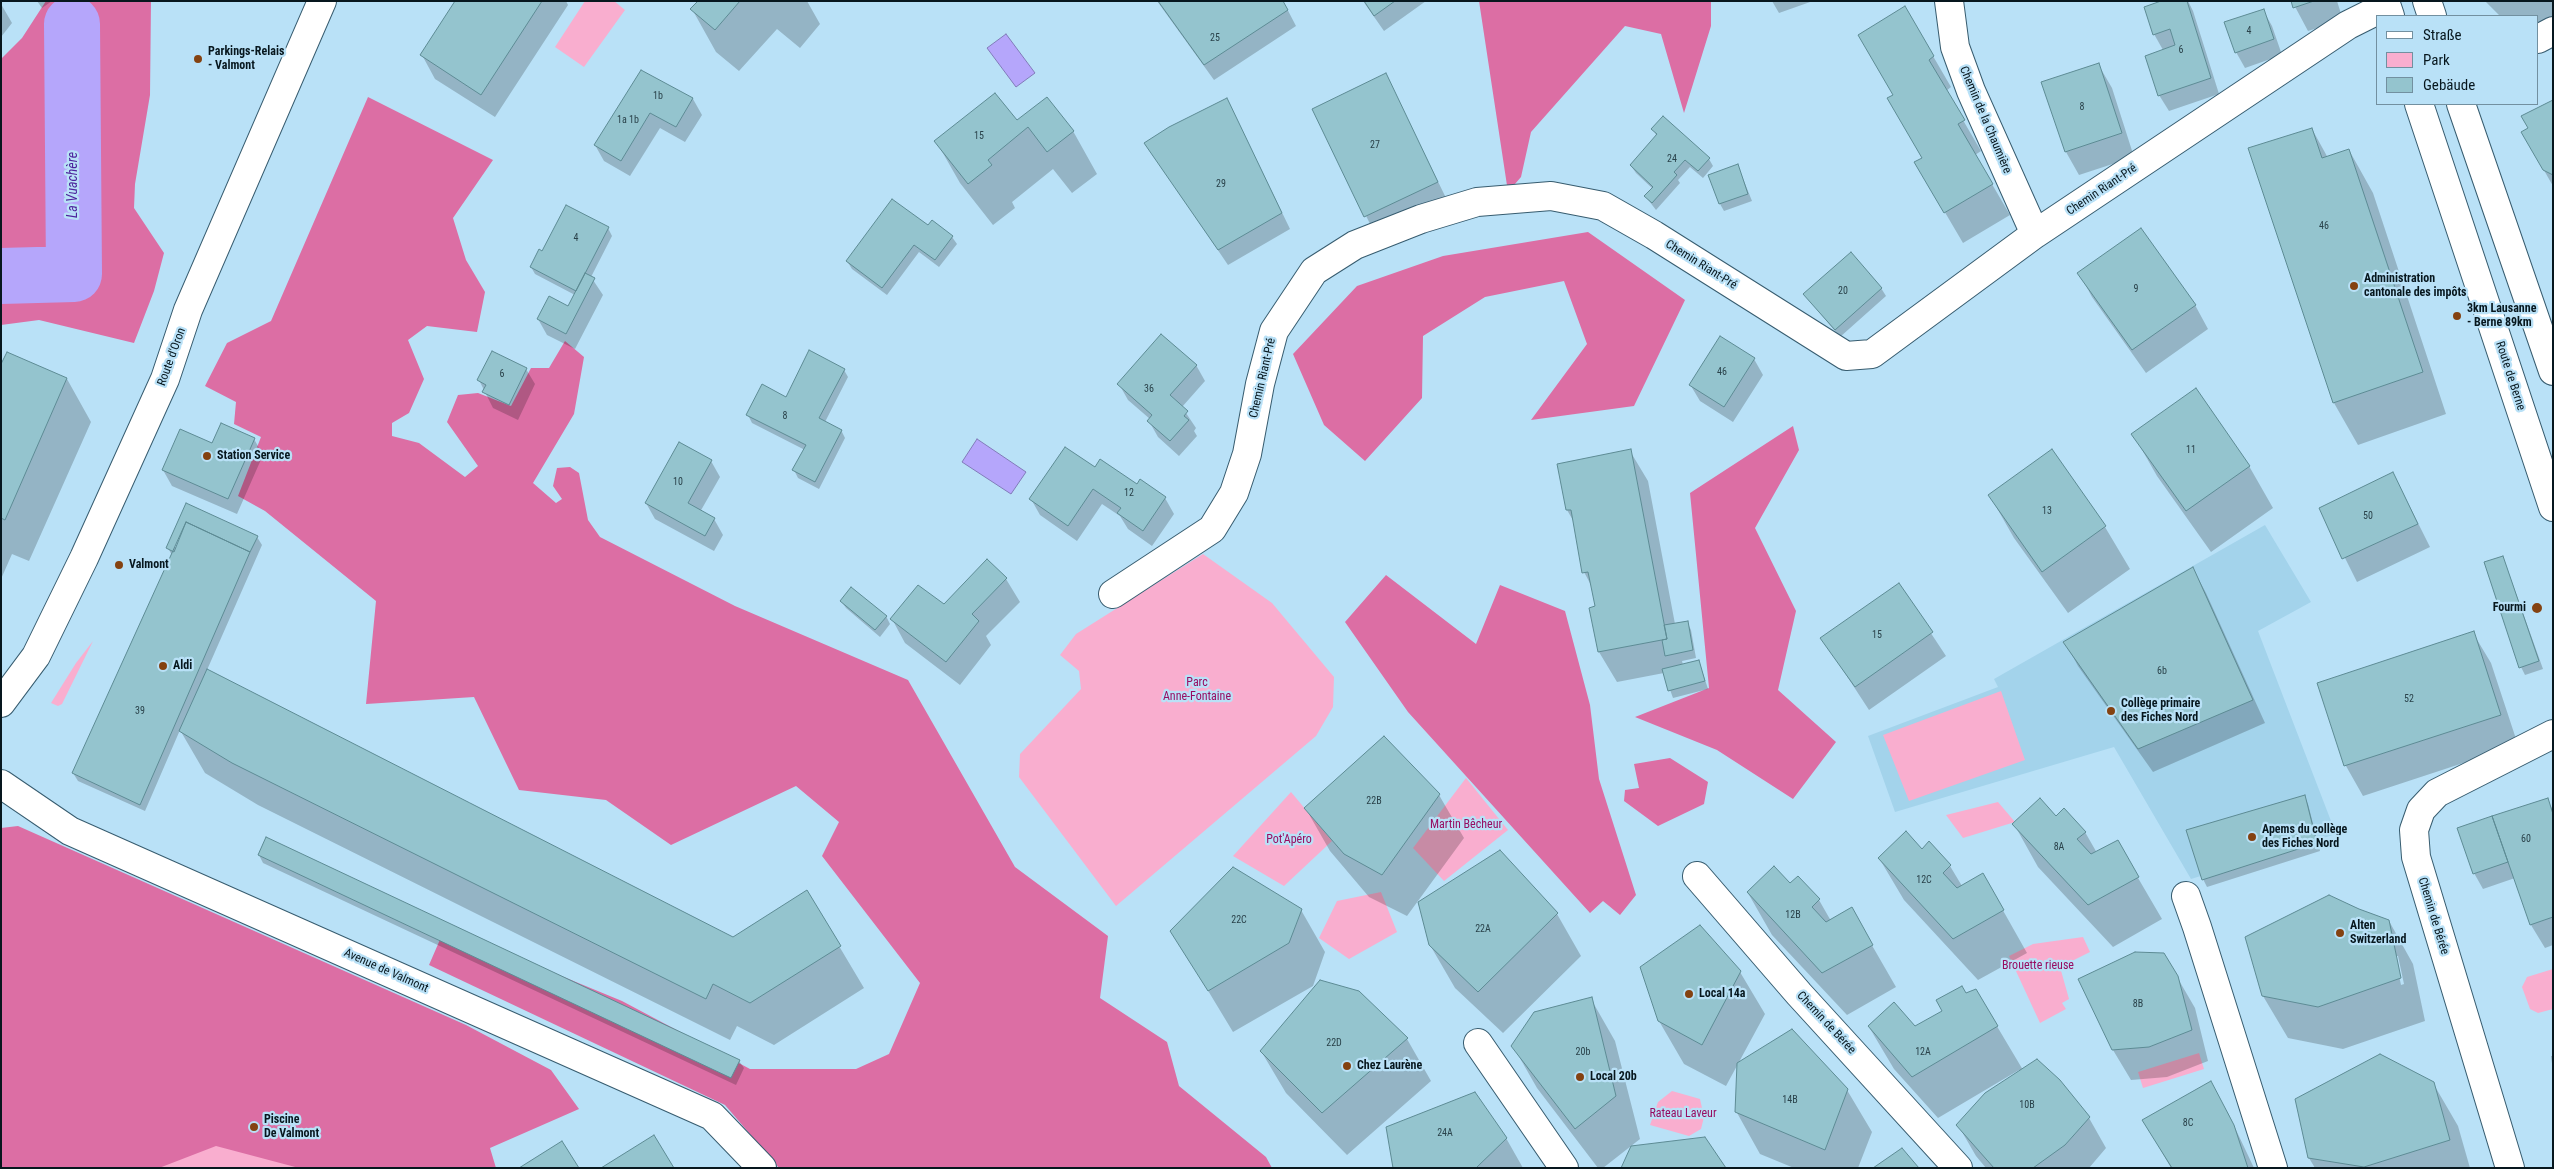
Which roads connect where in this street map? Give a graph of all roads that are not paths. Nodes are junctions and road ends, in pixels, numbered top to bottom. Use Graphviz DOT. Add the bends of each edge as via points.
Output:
graph roads {
  1 [pos="322,1"];
  2 [pos="1949,1"];
  3 [pos="2426,1"];
  4 [pos="2387,8"];
  5 [pos="2432,15"];
  6 [pos="2553,31"];
  7 [pos="2539,38"];
  8 [pos="2419,105"];
  9 [pos="2461,105"];
  10 [pos="2035,234"];
  11 [pos="2553,371"];
  12 [pos="2553,507"];
  13 [pos="1113,594"];
  14 [pos="1,703"];
  15 [pos="2553,734"];
  16 [pos="1,784"];
  17 [pos="1697,876"];
  18 [pos="2186,896"];
  19 [pos="1478,1043"];
  20 [pos="762,1168"];
  21 [pos="1564,1168"];
  22 [pos="1958,1168"];
  23 [pos="2273,1168"];
  24 [pos="2510,1168"];
  1 -- 14 [label="street, Route d'Oron" via="188,310 165,379 92,541 36,656"];
  2 -- 10 [label="street, Chemin de la Chaumière" via="1958,56"];
  3 -- 5 [label="street"];
  4 -- 10 [label="street, Chemin Riant-Pré" via="2348,25"];
  6 -- 7 [label="street"];
  8 -- 12 [label="street, Route de Berne"];
  9 -- 11 [label="street"];
  10 -- 13 [label="street, Chemin Riant-Pré" via="1872,354 1846,356 1603,206 1551,196 1477,202 1421,219 1355,245 1314,271 1274,331 1247,454 1234,493 1212,529"];
  15 -- 24 [label="street, Chemin de Bérée" via="2438,793 2421,810 2414,830 2416,857"];
  16 -- 20 [label="street, Avenue de Valmont" via="70,831 712,1116"];
  17 -- 22 [label="street, Chemin de Bérée" via="1799,994"];
  18 -- 23 [label="street"];
  19 -- 21 [label="street"];
}
